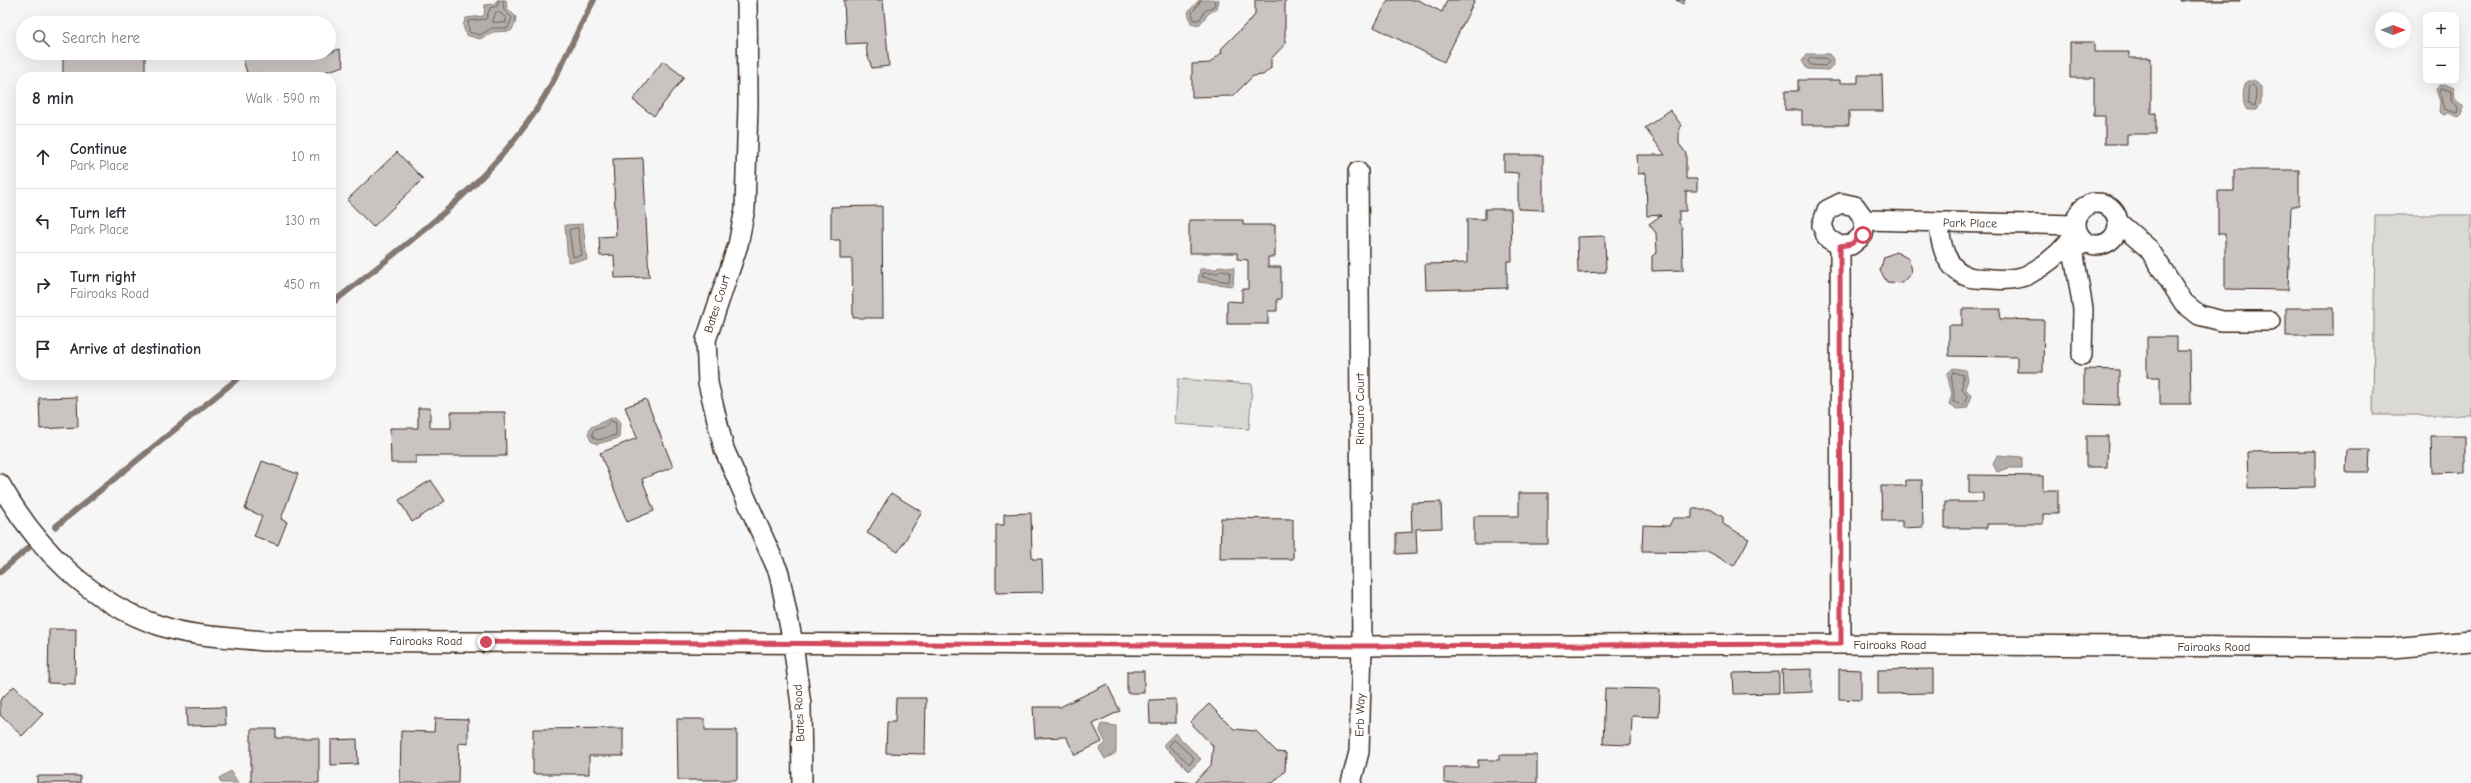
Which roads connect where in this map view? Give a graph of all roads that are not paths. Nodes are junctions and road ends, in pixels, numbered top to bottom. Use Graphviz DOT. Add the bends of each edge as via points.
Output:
graph roads {
  1 [pos="747,0"];
  2 [pos="1358,172"];
  3 [pos="1865,220"];
  4 [pos="1939,222"];
  5 [pos="2119,223"];
  6 [pos="2079,233"];
  7 [pos="1840,246"];
  8 [pos="2270,321"];
  9 [pos="2082,355"];
  10 [pos="0,484"];
  11 [pos="2471,641"];
  12 [pos="793,643"];
  13 [pos="1841,644"];
  14 [pos="1362,646"];
  15 [pos="802,783"];
  16 [pos="1351,783"];
  1 -- 12 [label="street, Bates Court" via="748,105 745,209 738,244 706,340 708,383 724,449 779,572"];
  2 -- 14 [label="street, Rinauro Court"];
  3 -- 4 [label="street, Park Place"];
  3 -- 7 [label="street" via="1863,235 1851,244"];
  3 -- 7 [label="street" via="1855,206 1841,202 1827,210 1822,225 1827,238"];
  4 -- 6 [label="street, Park Place"];
  4 -- 6 [label="street" via="1940,243 1946,257 1957,270 1969,277 1977,278 2000,279 2028,275 2068,245"];
  5 -- 6 [label="street, Park Place" via="2114,237 2102,245"];
  5 -- 6 [label="street" via="2117,216 2107,205 2092,203 2080,211"];
  5 -- 8 [label="street" via="2148,249 2184,303 2199,315 2222,321"];
  6 -- 9 [label="street" via="2074,255 2082,292"];
  7 -- 13 [label="street"];
  10 -- 12 [label="street, Fairoaks Road" via="10,502 53,556 88,588 108,602 160,626 192,634 263,641"];
  11 -- 13 [label="street, Fairoaks Road" via="2392,648"];
  12 -- 14 [label="street, Fairoaks Road"];
  12 -- 15 [label="street, Bates Road" via="801,705"];
  13 -- 14 [label="street, Fairoaks Road"];
  14 -- 16 [label="street, Erb Way" via="1359,752"];
}
